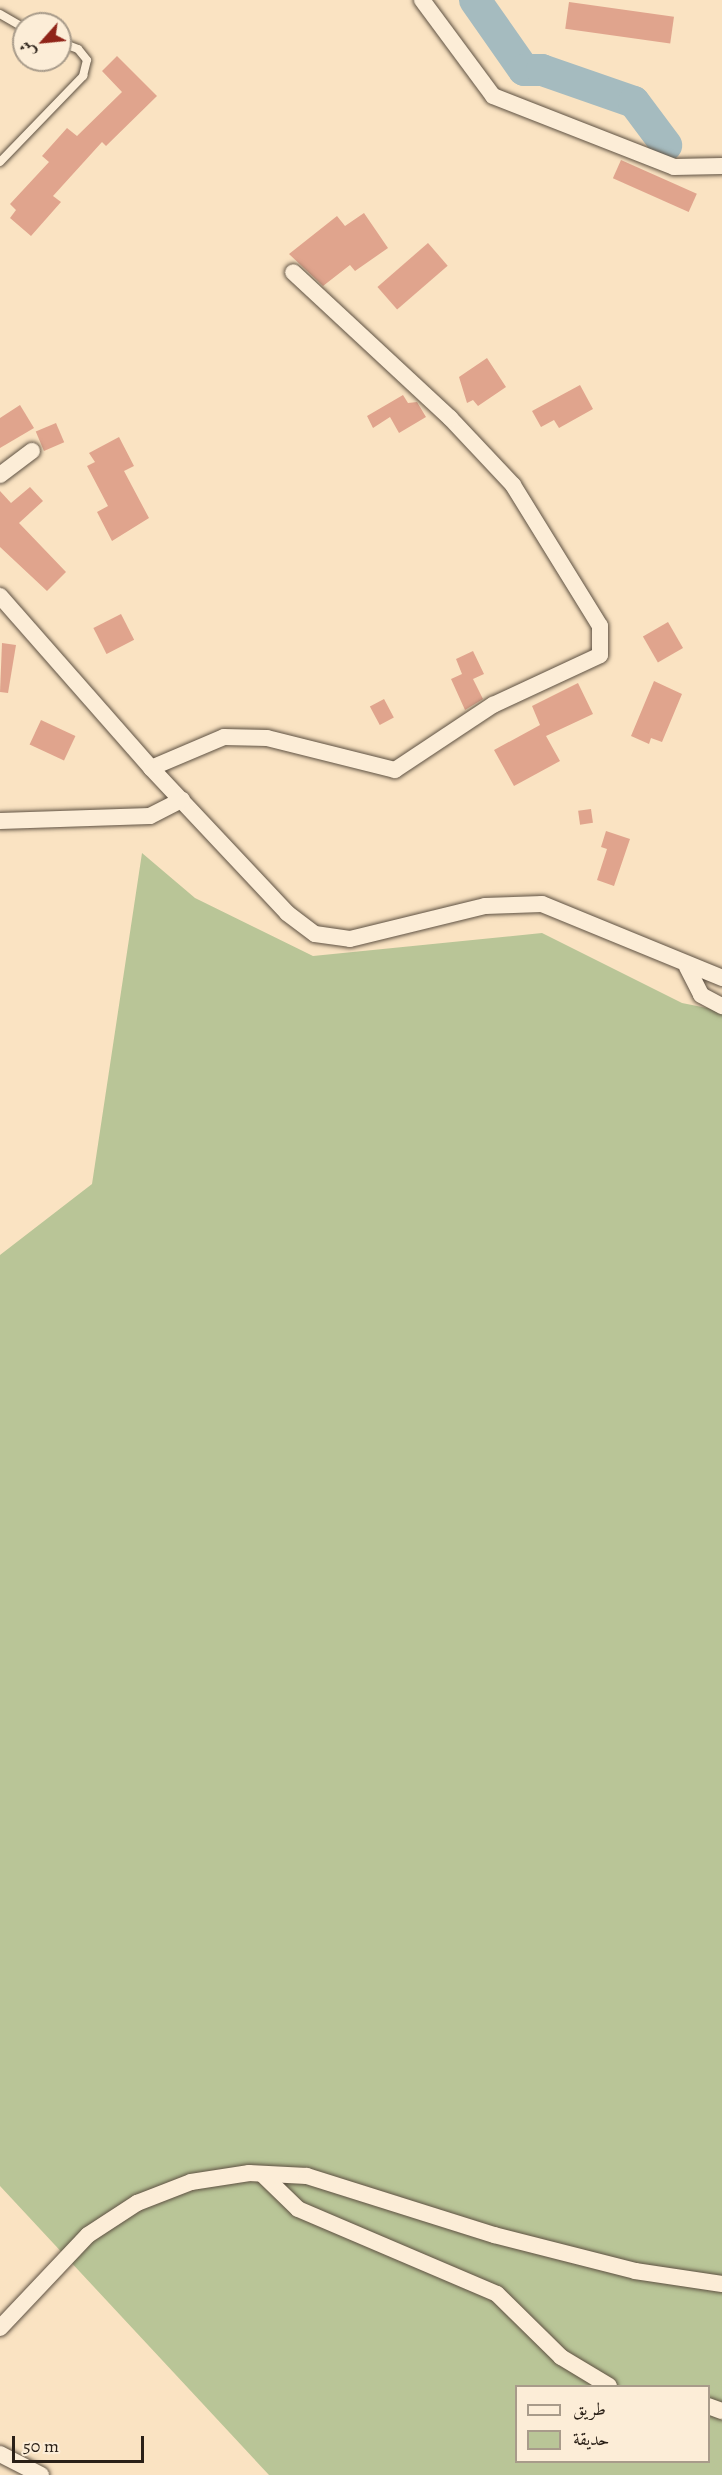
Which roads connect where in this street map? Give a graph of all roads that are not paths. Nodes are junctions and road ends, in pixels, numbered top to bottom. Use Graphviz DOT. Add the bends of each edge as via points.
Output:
graph roads {
  1 [pos="422,0"];
  2 [pos="72,47"];
  3 [pos="0,162"];
  4 [pos="722,166"];
  5 [pos="293,272"];
  6 [pos="32,452"];
  7 [pos="0,475"];
  8 [pos="0,596"];
  9 [pos="152,768"];
  10 [pos="182,800"];
  11 [pos="0,821"];
  12 [pos="687,967"];
  13 [pos="722,978"];
  14 [pos="722,1006"];
  15 [pos="262,2174"];
  16 [pos="722,2284"];
  17 [pos="0,2328"];
  18 [pos="607,2385"];
  19 [pos="0,2454"];
  20 [pos="40,2475"];
  1 -- 4 [label="street" via="493,96 674,167"];
  2 -- 3 [label="lane" via="87,60 83,76"];
  5 -- 9 [label="street" via="450,417 513,485 600,626 600,655 493,705 395,770 267,738 224,737"];
  6 -- 7 [label="street"];
  8 -- 9 [label="street"];
  9 -- 10 [label="street"];
  10 -- 11 [label="street" via="150,816"];
  10 -- 12 [label="street" via="287,913 315,934 350,939 486,906 542,904"];
  12 -- 13 [label="street"];
  12 -- 14 [label="street" via="701,995"];
  15 -- 16 [label="street" via="307,2176 494,2235 635,2271"];
  15 -- 17 [label="street" via="191,2182 137,2203 88,2235"];
  15 -- 18 [label="street" via="298,2209 496,2294 561,2357"];
  19 -- 20 [label="street"];
}
